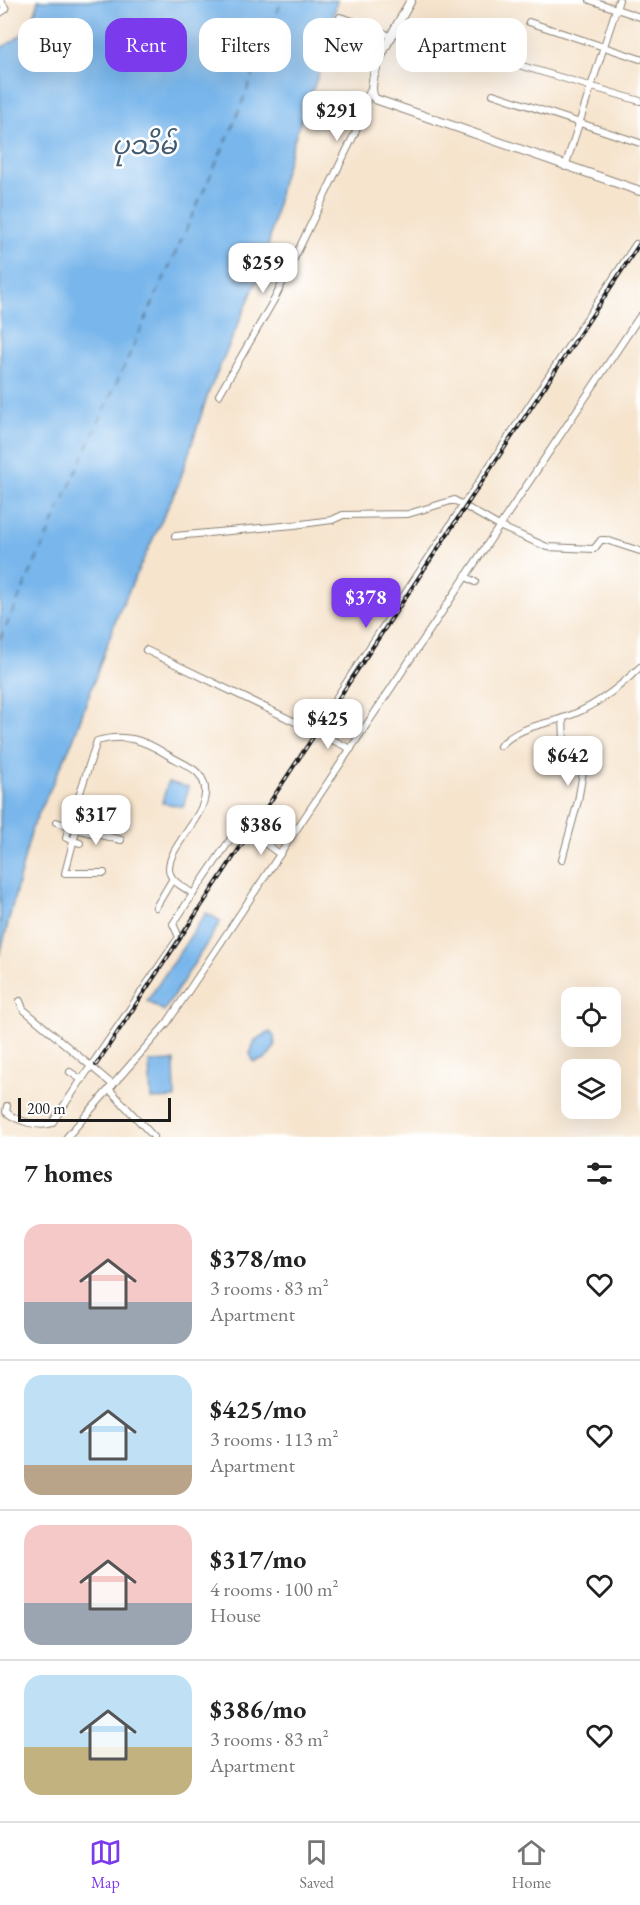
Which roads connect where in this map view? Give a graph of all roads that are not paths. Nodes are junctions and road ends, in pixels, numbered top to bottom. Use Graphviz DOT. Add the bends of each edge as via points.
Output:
graph roads {
  1 [pos="0,0"];
  2 [pos="590,0"];
  3 [pos="619,0"];
  4 [pos="409,1"];
  5 [pos="616,9"];
  6 [pos="0,13"];
  7 [pos="340,17"];
  8 [pos="640,17"];
  9 [pos="529,22"];
  10 [pos="392,38"];
  11 [pos="604,48"];
  12 [pos="640,59"];
  13 [pos="527,67"];
  14 [pos="590,86"];
  15 [pos="370,90"];
  16 [pos="494,94"];
  17 [pos="640,101"];
  18 [pos="577,123"];
  19 [pos="640,143"];
  20 [pos="565,167"];
  21 [pos="640,191"];
  22 [pos="636,244"];
  23 [pos="640,316"];
  24 [pos="219,395"];
  25 [pos="465,506"];
  26 [pos="500,526"];
  27 [pos="175,536"];
  28 [pos="640,551"];
  29 [pos="465,576"];
  30 [pos="475,582"];
  31 [pos="146,650"];
  32 [pos="640,667"];
  33 [pos="563,718"];
  34 [pos="315,730"];
  35 [pos="500,746"];
  36 [pos="351,749"];
  37 [pos="88,808"];
  38 [pos="56,822"];
  39 [pos="73,827"];
  40 [pos="121,840"];
  41 [pos="280,854"];
  42 [pos="562,860"];
  43 [pos="104,873"];
  44 [pos="172,880"];
  45 [pos="193,894"];
  46 [pos="156,907"];
  47 [pos="20,1001"];
  48 [pos="92,1067"];
  49 [pos="70,1072"];
  50 [pos="82,1080"];
  51 [pos="111,1087"];
  52 [pos="7,1106"];
  53 [pos="67,1137"];
  54 [pos="154,1137"];
  1 -- 6 [label="street" via="6,9"];
  2 -- 5 [label="street"];
  3 -- 5 [label="street"];
  4 -- 10 [label="street"];
  5 -- 8 [label="street"];
  5 -- 11 [label="street"];
  7 -- 10 [label="street" via="378,29"];
  9 -- 11 [label="street"];
  10 -- 15 [label="street" via="376,68"];
  11 -- 12 [label="street"];
  11 -- 14 [label="street"];
  13 -- 14 [label="street"];
  14 -- 17 [label="street"];
  14 -- 18 [label="street"];
  15 -- 20 [label="street" via="382,104"];
  15 -- 24 [label="street" via="355,133 275,298"];
  16 -- 18 [label="street"];
  18 -- 19 [label="street"];
  18 -- 20 [label="street"];
  20 -- 21 [label="street"];
  22 -- 25 [label="street"];
  23 -- 26 [label="street"];
  25 -- 26 [label="street"];
  25 -- 27 [label="street" via="454,501 408,514 343,515 294,525"];
  25 -- 34 [label="street"];
  26 -- 28 [label="street" via="547,547 594,549 606,540"];
  26 -- 29 [label="street"];
  29 -- 30 [label="street"];
  29 -- 36 [label="street"];
  31 -- 34 [label="street"];
  32 -- 33 [label="street" via="618,689"];
  33 -- 35 [label="street" via="519,730"];
  33 -- 42 [label="street" via="564,741 583,772"];
  34 -- 36 [label="street"];
  36 -- 41 [label="street"];
  37 -- 39 [label="street" via="82,808"];
  38 -- 39 [label="street"];
  39 -- 40 [label="street"];
  39 -- 43 [label="street" via="76,842 65,873 77,878"];
  39 -- 44 [label="street" via="97,741 113,736 148,743 198,774 204,791 202,808 170,861"];
  41 -- 45 [label="street" via="248,833 238,833"];
  41 -- 51 [label="street" via="167,1023"];
  44 -- 45 [label="street"];
  44 -- 46 [label="street"];
  45 -- 48 [label="street" via="172,924 179,937"];
  47 -- 48 [label="street" via="23,1009"];
  48 -- 50 [label="street"];
  48 -- 51 [label="street"];
  49 -- 50 [label="street"];
  50 -- 52 [label="street" via="52,1123 14,1118 6,1112"];
  51 -- 53 [label="street"];
  51 -- 54 [label="street"];
}
